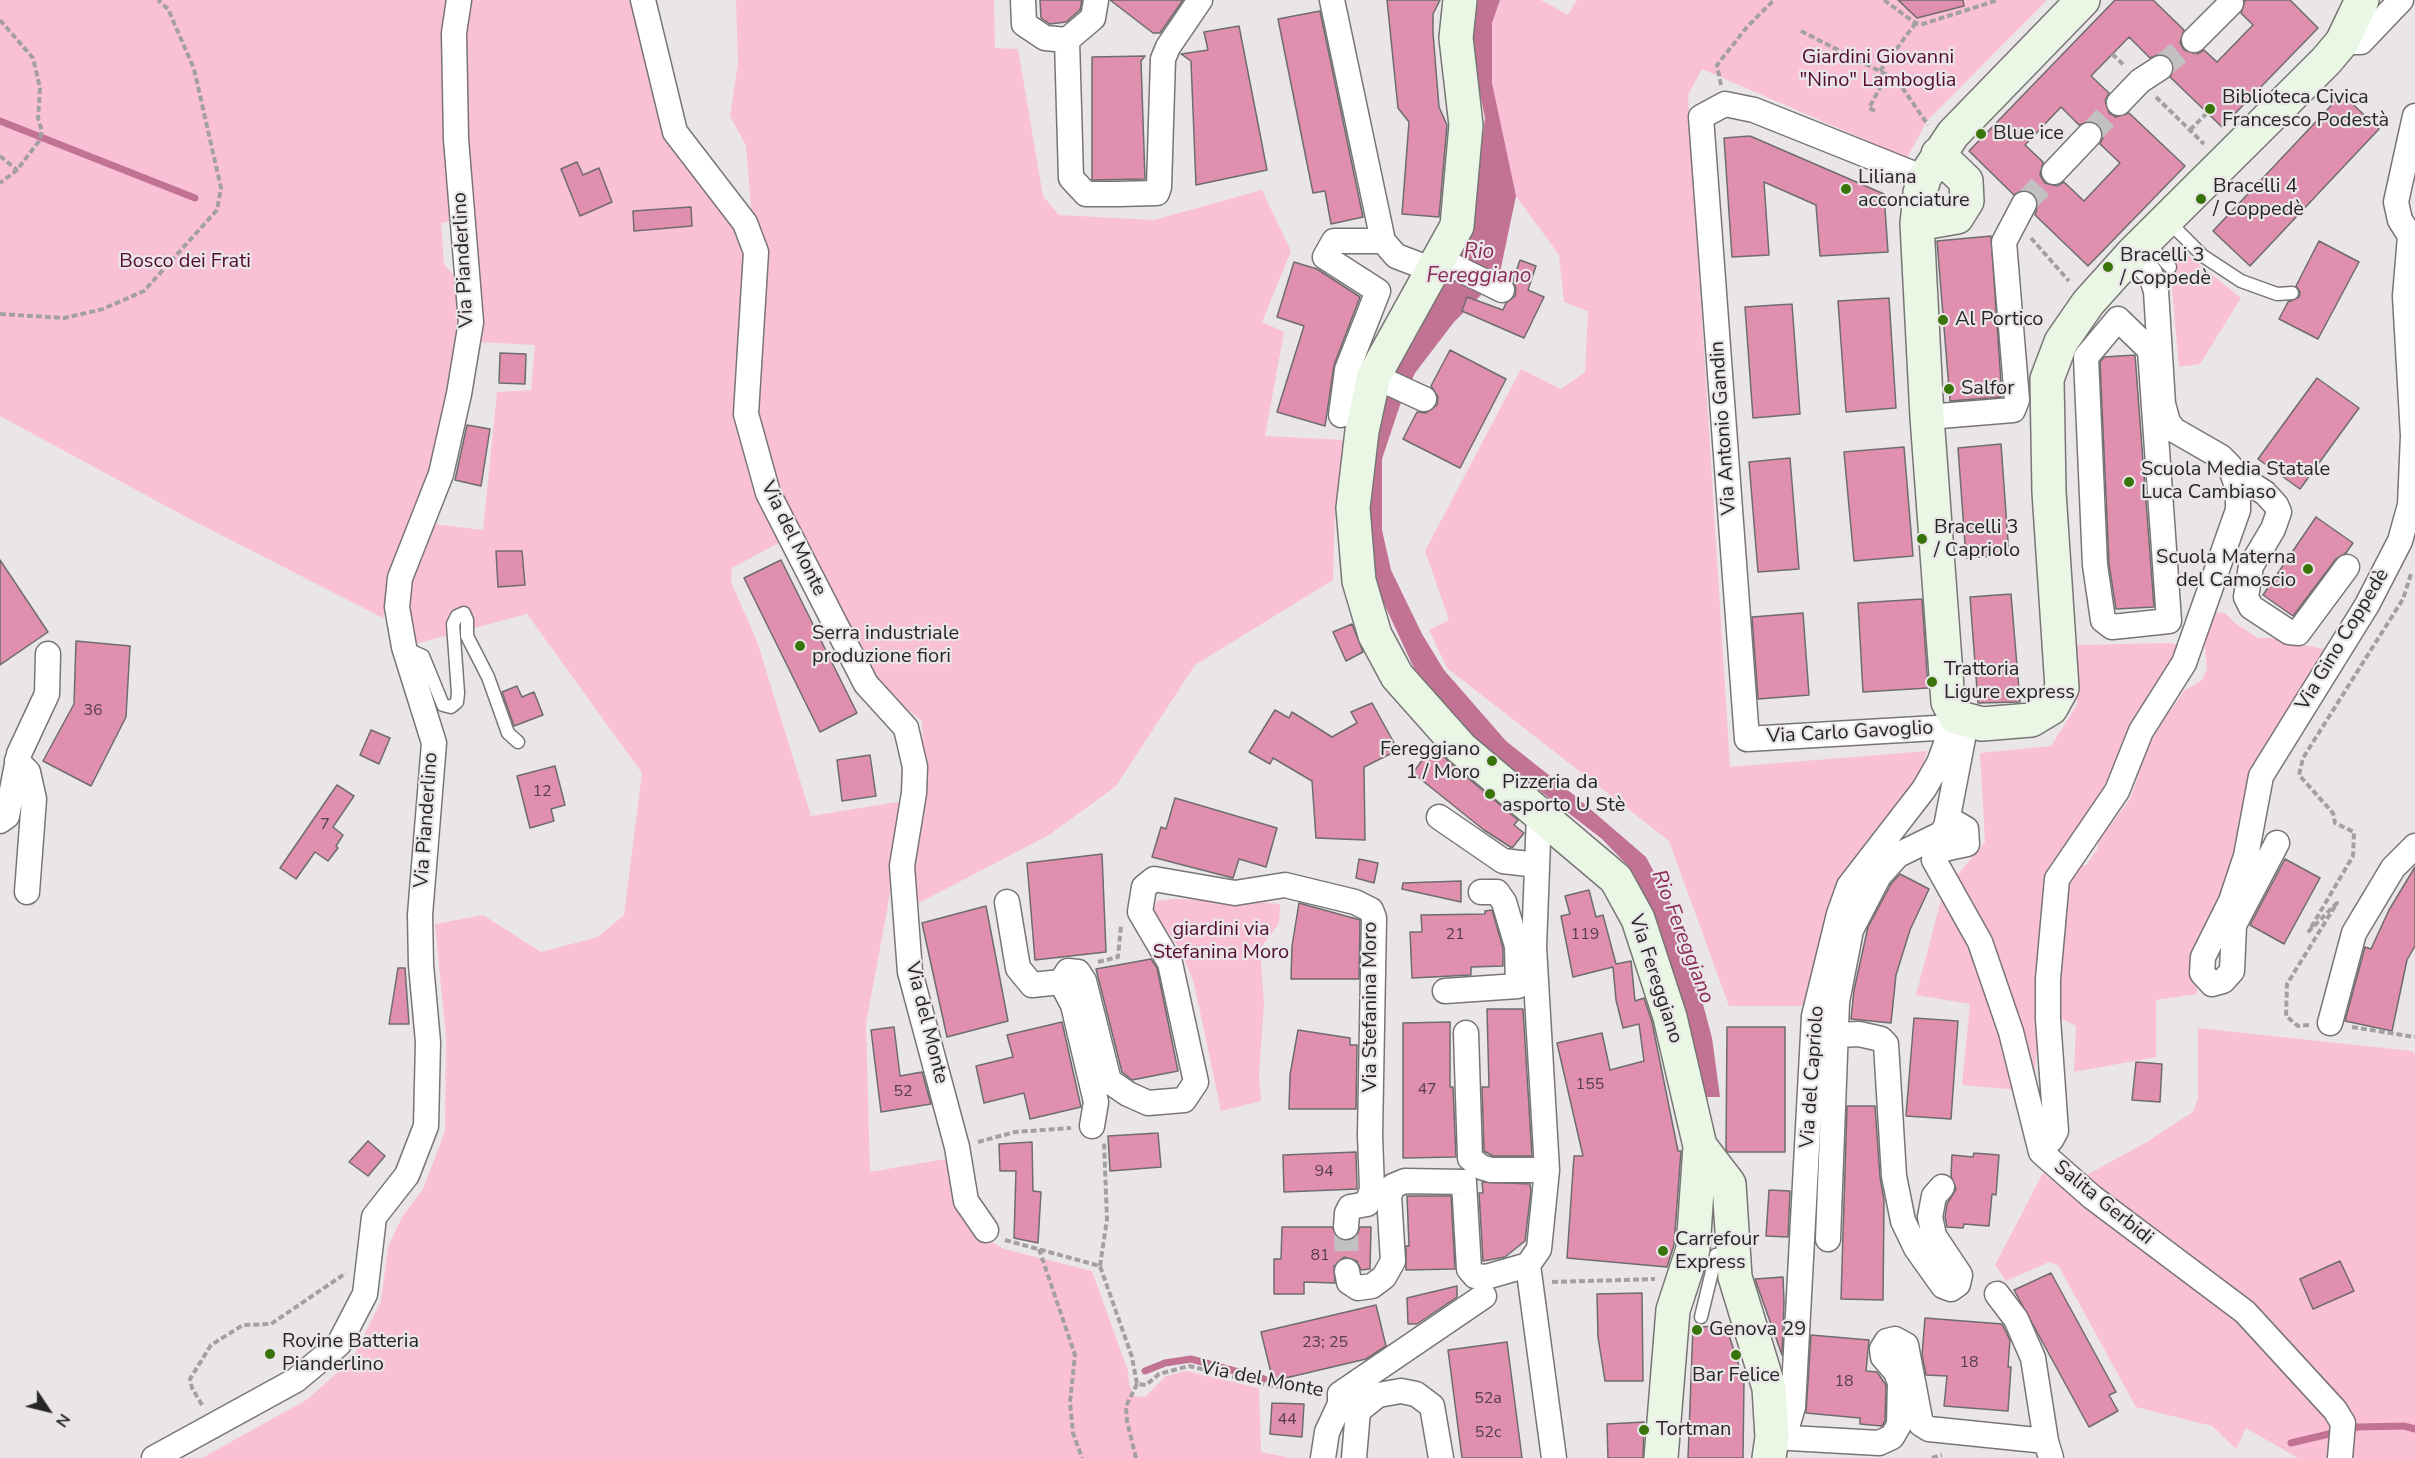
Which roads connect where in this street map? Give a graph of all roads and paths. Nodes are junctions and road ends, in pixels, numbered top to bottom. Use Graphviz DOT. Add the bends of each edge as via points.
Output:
graph roads {
  1 [pos="158,0"];
  2 [pos="459,0"];
  3 [pos="643,0"];
  4 [pos="1023,0"];
  5 [pos="1096,0"];
  6 [pos="1200,0"];
  7 [pos="1332,0"];
  8 [pos="1460,0"];
  9 [pos="1774,0"];
  10 [pos="1884,0"];
  11 [pos="1998,0"];
  12 [pos="2083,0"];
  13 [pos="2361,0"];
  14 [pos="2401,0"];
  15 [pos="2231,3"];
  16 [pos="0,20"];
  17 [pos="1915,23"];
  18 [pos="1801,31"];
  19 [pos="1067,39"];
  20 [pos="2194,40"];
  21 [pos="2342,42"];
  22 [pos="2112,54"];
  23 [pos="2160,68"];
  24 [pos="1880,71"];
  25 [pos="1887,75"];
  26 [pos="2140,81"];
  27 [pos="2119,103"];
  28 [pos="1725,104"];
  29 [pos="1875,111"];
  30 [pos="2207,112"];
  31 [pos="2415,116"];
  32 [pos="1927,121"];
  33 [pos="2190,130"];
  34 [pos="2089,135"];
  35 [pos="0,156"];
  36 [pos="2222,162"];
  37 [pos="1931,166"];
  38 [pos="17,170"];
  39 [pos="2054,172"];
  40 [pos="0,183"];
  41 [pos="2019,212"];
  42 [pos="1917,224"];
  43 [pos="2148,238"];
  44 [pos="2412,238"];
  45 [pos="1383,241"];
  46 [pos="1441,265"];
  47 [pos="2170,267"];
  48 [pos="1498,288"];
  49 [pos="2066,289"];
  50 [pos="2292,293"];
  51 [pos="0,314"];
  52 [pos="2118,319"];
  53 [pos="1379,379"];
  54 [pos="1418,396"];
  55 [pos="1341,414"];
  56 [pos="1927,417"];
  57 [pos="2232,472"];
  58 [pos="2347,567"];
  59 [pos="2412,569"];
  60 [pos="406,652"];
  61 [pos="48,654"];
  62 [pos="1958,722"];
  63 [pos="1747,739"];
  64 [pos="518,742"];
  65 [pos="17,761"];
  66 [pos="1539,815"];
  67 [pos="1439,817"];
  68 [pos="1949,819"];
  69 [pos="0,821"];
  70 [pos="2277,843"];
  71 [pos="2415,846"];
  72 [pos="1537,866"];
  73 [pos="27,892"];
  74 [pos="1481,892"];
  75 [pos="1007,902"];
  76 [pos="1127,928"];
  77 [pos="1526,947"];
  78 [pos="1070,977"];
  79 [pos="1445,991"];
  80 [pos="2331,1023"];
  81 [pos="2298,1026"];
  82 [pos="1466,1033"];
  83 [pos="1837,1035"];
  84 [pos="2415,1037"];
  85 [pos="1098,1131"];
  86 [pos="1700,1146"];
  87 [pos="957,1147"];
  88 [pos="2040,1147"];
  89 [pos="1546,1170"];
  90 [pos="1942,1187"];
  91 [pos="1346,1227"];
  92 [pos="1695,1227"];
  93 [pos="986,1230"];
  94 [pos="1733,1236"];
  95 [pos="1828,1239"];
  96 [pos="1039,1249"];
  97 [pos="368,1261"];
  98 [pos="1100,1266"];
  99 [pos="1347,1271"];
  100 [pos="1530,1273"];
  101 [pos="1683,1279"];
  102 [pos="1997,1294"];
  103 [pos="1484,1296"];
  104 [pos="1701,1317"];
  105 [pos="1137,1384"];
  106 [pos="1340,1395"];
  107 [pos="206,1430"];
  108 [pos="1775,1444"];
  109 [pos="2048,1449"];
  110 [pos="154,1458"];
  111 [pos="1082,1458"];
  112 [pos="1136,1458"];
  113 [pos="1323,1458"];
  114 [pos="1354,1458"];
  115 [pos="1441,1458"];
  116 [pos="1554,1458"];
  117 [pos="1661,1458"];
  118 [pos="2340,1458"];
  1 -- 51 [label="path" via="168,9 194,69 221,188 217,210 144,291 103,309 63,318"];
  2 -- 60 [label="street, Via Pianderlino" via="454,33 456,139 471,322 441,474 400,578 397,607"];
  3 -- 87 [label="street, Via del Monte" via="675,132 745,223 756,252 746,414 768,493 866,684 906,728 915,767 902,866 910,972"];
  4 -- 19 [label="street" via="1024,24 1045,38"];
  5 -- 19 [label="street" via="1093,18"];
  6 -- 19 [label="street" via="1163,59 1157,193 1086,194 1071,178"];
  7 -- 45 [label="street"];
  8 -- 46 [label="street, Via Fereggiano" via="1456,38 1466,125 1457,226"];
  9 -- 28 [label="path" via="1717,65"];
  10 -- 17 [label="path"];
  11 -- 17 [label="path" via="1923,24"];
  12 -- 37 [label="street" via="1953,134"];
  13 -- 21 [label="street"];
  14 -- 21 [label="street" via="2361,42"];
  15 -- 20 [label="street"];
  16 -- 38 [label="path" via="33,58 40,88 42,131"];
  17 -- 24 [label="path"];
  18 -- 24 [label="path"];
  21 -- 36 [label="street"];
  22 -- 26 [label="path"];
  23 -- 26 [label="street"];
  24 -- 25 [label="path"];
  25 -- 29 [label="path" via="1869,108"];
  25 -- 32 [label="path" via="1897,80"];
  26 -- 27 [label="street"];
  26 -- 33 [label="path"];
  28 -- 37 [label="street"];
  28 -- 63 [label="street, Via Antonio Gandin" via="1701,117"];
  30 -- 33 [label="path"];
  31 -- 44 [label="street, Via Gino Coppedè" via="2396,202 2400,220"];
  33 -- 36 [label="path"];
  34 -- 39 [label="street"];
  35 -- 38 [label="path"];
  36 -- 43 [label="street"];
  37 -- 42 [label="street"];
  37 -- 42 [label="street" via="1966,181 1967,201 1957,217"];
  38 -- 40 [label="path"];
  41 -- 49 [label="path" via="2070,279"];
  41 -- 56 [label="street" via="2004,242 2017,400 2013,410"];
  42 -- 56 [label="street"];
  43 -- 47 [label="lane"];
  43 -- 50 [label="lane" via="2203,256 2241,281 2277,294"];
  43 -- 57 [label="street" via="2150,273 2156,291 2163,404 2168,422 2174,430 2221,457"];
  43 -- 62 [label="street" via="2088,303 2061,342 2047,379 2049,492 2062,688 2051,708 2031,720"];
  44 -- 70 [label="street, Via Gino Coppedè" via="2405,296 2413,436 2411,494 2405,524 2367,605 2261,776 2246,856 2231,901 2203,957 2202,973 2212,984 2223,981 2232,971 2234,925"];
  45 -- 46 [label="street" via="1396,256"];
  45 -- 55 [label="street" via="1334,241 1325,257 1378,291 1347,370"];
  46 -- 48 [label="street"];
  46 -- 53 [label="street, Via Fereggiano"];
  52 -- 52 [label="street" via="2086,357 2095,565 2103,620 2112,627 2169,621 2150,350"];
  53 -- 54 [label="street"];
  53 -- 66 [label="street, Via Fereggiano" via="1362,431 1353,508 1359,581 1375,635 1397,676 1461,748"];
  56 -- 62 [label="street" via="1948,702"];
  57 -- 58 [label="street" via="2265,493 2279,512 2251,566 2247,597 2251,607 2289,632 2298,633"];
  57 -- 88 [label="street" via="2239,498 2236,516 2184,663 2141,731 2117,791 2057,879 2048,979 2056,1131"];
  59 -- 81 [label="path" via="2403,599 2303,758 2299,775 2333,813 2335,823 2354,832 2354,856 2309,931 2337,903 2287,984 2286,1016"];
  60 -- 64 [label="lane" via="423,656 443,705 451,707 457,702 458,693 453,624 464,613 467,636 488,677 508,733"];
  60 -- 97 [label="street, Via Pianderlino" via="434,743 420,915 429,1082 426,1126 407,1175 374,1217"];
  61 -- 65 [label="street" via="47,694"];
  62 -- 63 [label="street, Via Carlo Gavoglio"];
  62 -- 68 [label="street"];
  62 -- 108 [label="street, Via del Capriolo" via="1924,789 1850,886 1839,914 1814,1016 1793,1407"];
  65 -- 69 [label="street" via="8,816"];
  65 -- 73 [label="street" via="28,772 34,799"];
  66 -- 72 [label="street"];
  66 -- 86 [label="street, Via Fereggiano" via="1616,879 1638,919 1670,1017"];
  67 -- 72 [label="street" via="1503,861"];
  68 -- 83 [label="street, Via del Capriolo" via="1941,834 1898,855 1864,901 1851,930 1837,1002"];
  68 -- 88 [label="street, Salita Gerbidi" via="1966,829 1967,844 1939,850 1934,860 1980,942 2011,1032"];
  71 -- 80 [label="street" via="2393,868 2354,933"];
  72 -- 77 [label="street"];
  74 -- 77 [label="street" via="1497,892"];
  75 -- 78 [label="street" via="1018,968 1032,985"];
  76 -- 78 [label="path" via="1123,916 1118,957"];
  77 -- 79 [label="street" via="1518,986"];
  77 -- 89 [label="street"];
  78 -- 85 [label="street" via="1096,1102"];
  78 -- 91 [label="street, Via Stefanina Moro" via="1084,981 1109,1081 1148,1103 1184,1100 1196,1082 1170,963 1140,912 1144,887 1154,879 1235,893 1285,885 1355,902 1371,910 1372,1189 1367,1204 1350,1207"];
  80 -- 84 [label="path"];
  82 -- 89 [label="street" via="1470,1158 1491,1170"];
  83 -- 90 [label="street, Via del Capriolo" via="1859,1034 1886,1044 1894,1176 1903,1221 1916,1248 1943,1286 1951,1289 1958,1284 1960,1275 1934,1236 1930,1217 1934,1196"];
  83 -- 95 [label="street, Via del Capriolo"];
  85 -- 87 [label="path" via="1015,1132"];
  85 -- 98 [label="path" via="1107,1219"];
  86 -- 92 [label="street"];
  86 -- 94 [label="street, Via Fereggiano" via="1729,1184"];
  87 -- 93 [label="street, Via del Monte" via="966,1202"];
  88 -- 118 [label="street, Salita Gerbidi" via="2092,1197 2245,1312 2335,1410 2343,1423"];
  89 -- 100 [label="street" via="1539,1248"];
  92 -- 94 [label="street" via="1704,1219 1719,1217"];
  92 -- 101 [label="street"];
  93 -- 96 [label="path"];
  94 -- 104 [label="lane" via="1716,1255"];
  94 -- 108 [label="street, Via Fereggiano" via="1735,1277 1769,1388"];
  96 -- 98 [label="path"];
  96 -- 111 [label="path" via="1075,1355 1070,1402 1073,1433"];
  97 -- 107 [label="street, Via Pianderlino" via="365,1294 339,1344 296,1380"];
  97 -- 107 [label="path" via="336,1278 271,1324 243,1325 211,1345 190,1379 202,1402"];
  98 -- 105 [label="path" via="1132,1357"];
  99 -- 100 [label="street" via="1349,1282 1358,1288 1372,1286 1384,1276 1393,1261 1389,1196 1393,1186 1405,1181 1464,1182 1469,1269 1475,1276"];
  100 -- 101 [label="path"];
  100 -- 116 [label="street"];
  101 -- 117 [label="street" via="1673,1310"];
  102 -- 109 [label="street" via="2016,1319 2033,1358"];
  103 -- 106 [label="street, Via del Monte"];
  105 -- 106 [label="path, Via del Monte" via="1146,1385 1159,1374 1189,1366 1272,1386"];
  105 -- 112 [label="path" via="1126,1406"];
  106 -- 113 [label="street"];
  107 -- 110 [label="street, Via Pianderlino"];
  108 -- 109 [label="street" via="1879,1443 1892,1437 1899,1425 1900,1383 1882,1349 1887,1341 1895,1339 1906,1345 1921,1424 1929,1429"];
  114 -- 115 [label="street" via="1358,1411 1378,1395 1401,1392 1416,1394 1432,1406"];
}
